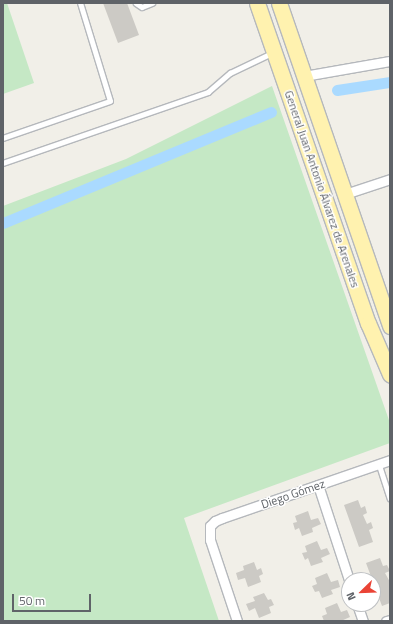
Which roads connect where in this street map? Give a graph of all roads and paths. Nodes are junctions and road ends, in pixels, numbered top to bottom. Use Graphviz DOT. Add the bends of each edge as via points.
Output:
graph roads {
  1 [pos="80,3"];
  2 [pos="136,3"];
  3 [pos="152,3"];
  4 [pos="257,3"];
  5 [pos="279,3"];
  6 [pos="274,53"];
  7 [pos="390,61"];
  8 [pos="304,76"];
  9 [pos="3,138"];
  10 [pos="3,163"];
  11 [pos="390,179"];
  12 [pos="345,194"];
  13 [pos="385,299"];
  14 [pos="390,326"];
  15 [pos="390,374"];
  16 [pos="390,460"];
  17 [pos="379,464"];
  18 [pos="318,485"];
  19 [pos="390,498"];
  20 [pos="346,572"];
  21 [pos="390,620"];
  22 [pos="237,621"];
  23 [pos="386,621"];
  1 -- 9 [label="lane" via="110,101"];
  2 -- 3 [label="lane" via="142,7"];
  4 -- 6 [label="main road, General Juan Antonio Álvarez de Arenales"];
  5 -- 8 [label="main road, General Juan Antonio Álvarez de Arenales"];
  6 -- 10 [label="lane" via="230,74 208,92"];
  6 -- 15 [label="main road, General Juan Antonio Álvarez de Arenales" via="368,323"];
  7 -- 8 [label="street"];
  8 -- 12 [label="main road, General Juan Antonio Álvarez de Arenales"];
  11 -- 12 [label="street"];
  12 -- 13 [label="main road, General Juan Antonio Álvarez de Arenales"];
  13 -- 14 [label="main road, General Juan Antonio Álvarez de Arenales"];
  16 -- 17 [label="street, Diego Gómez"];
  17 -- 18 [label="street, Diego Gómez"];
  17 -- 19 [label="lane"];
  18 -- 20 [label="street"];
  18 -- 22 [label="street, Diego Gómez" via="210,526 210,540"];
  21 -- 23 [label="street"];
}
